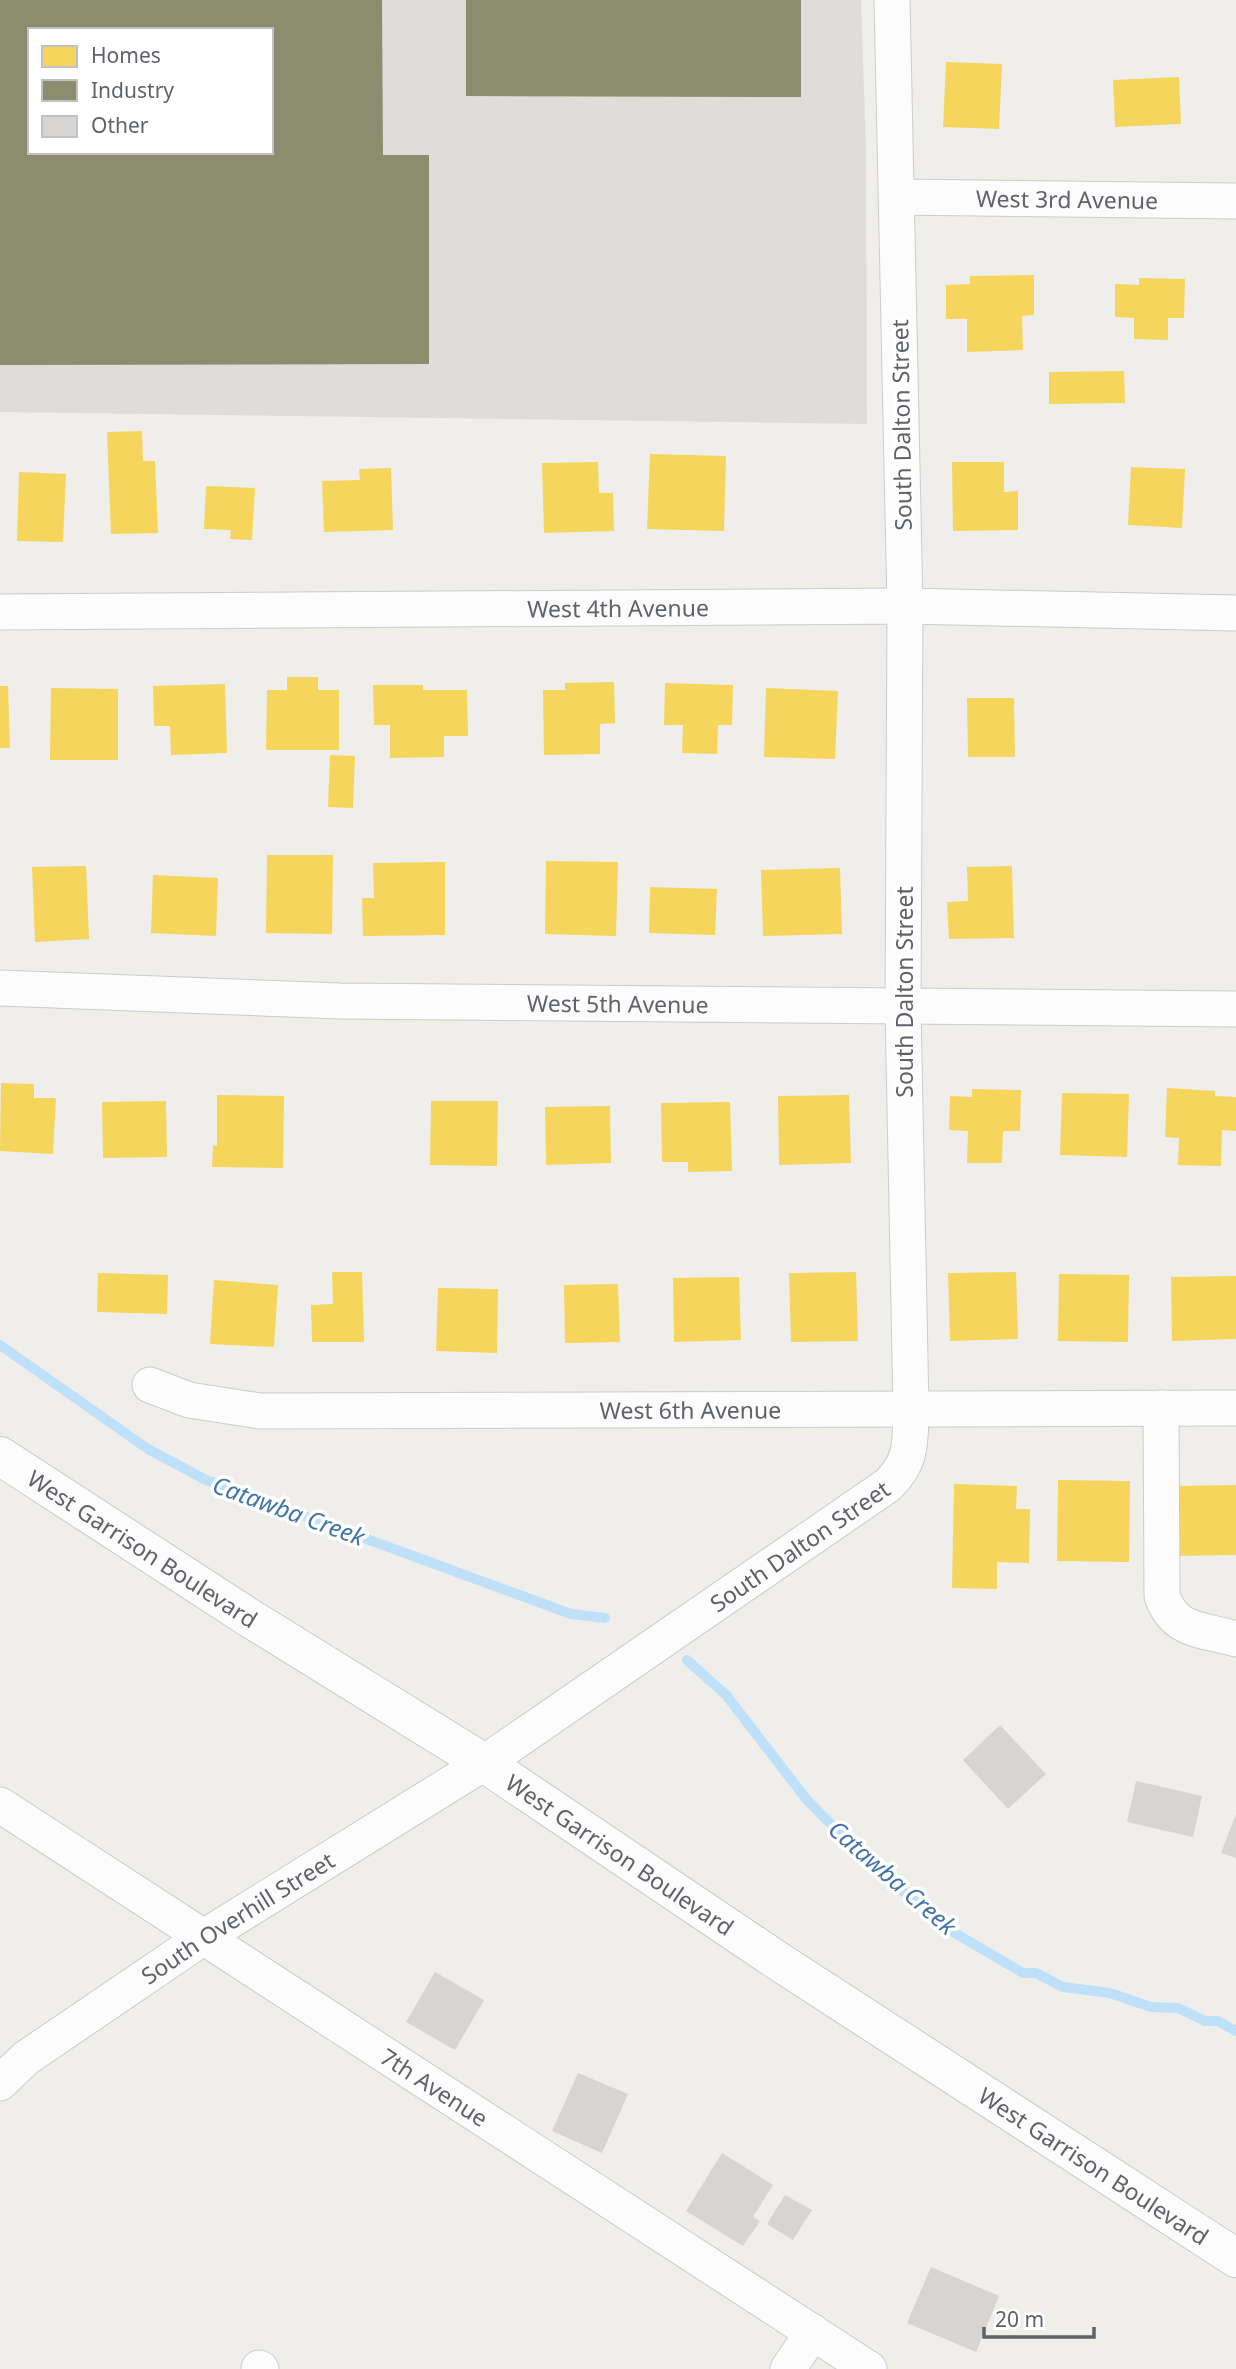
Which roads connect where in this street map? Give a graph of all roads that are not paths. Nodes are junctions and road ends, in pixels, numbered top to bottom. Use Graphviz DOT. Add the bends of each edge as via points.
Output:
graph roads {
  1 [pos="891,0"];
  2 [pos="897,197"];
  3 [pos="1236,201"];
  4 [pos="905,607"];
  5 [pos="0,612"];
  6 [pos="1236,613"];
  7 [pos="0,988"];
  8 [pos="903,1008"];
  9 [pos="1236,1009"];
  10 [pos="150,1385"];
  11 [pos="1161,1408"];
  12 [pos="1236,1408"];
  13 [pos="911,1409"];
  14 [pos="0,1456"];
  15 [pos="1236,1639"];
  16 [pos="484,1763"];
  17 [pos="0,1805"];
  18 [pos="204,1937"];
  19 [pos="0,2083"];
  20 [pos="1236,2258"];
  21 [pos="813,2332"];
  22 [pos="788,2369"];
  23 [pos="869,2369"];
  1 -- 2 [label="street, South Dalton Street"];
  2 -- 3 [label="street, West 3rd Avenue"];
  2 -- 4 [label="street, South Dalton Street"];
  4 -- 5 [label="street, West 4th Avenue"];
  4 -- 6 [label="street, West 4th Avenue"];
  4 -- 8 [label="street, South Dalton Street"];
  7 -- 8 [label="street, West 5th Avenue" via="340,1001"];
  8 -- 9 [label="street, West 5th Avenue"];
  8 -- 13 [label="street, South Dalton Street"];
  10 -- 13 [label="street, West 6th Avenue" via="189,1400 260,1411"];
  11 -- 12 [label="street, West 6th Avenue"];
  11 -- 13 [label="street, West 6th Avenue"];
  11 -- 15 [label="street" via="1162,1596 1168,1613 1181,1624"];
  13 -- 16 [label="street, South Dalton Street" via="909,1456 902,1472 888,1485"];
  14 -- 16 [label="main road, West Garrison Boulevard" via="248,1618"];
  16 -- 18 [label="street, South Overhill Street"];
  16 -- 20 [label="main road, West Garrison Boulevard" via="778,1961"];
  17 -- 18 [label="street, 7th Avenue"];
  18 -- 19 [label="street, South Overhill Street" via="26,2058"];
  18 -- 21 [label="street, 7th Avenue"];
  21 -- 22 [label="street"];
  21 -- 23 [label="street, 7th Avenue"];
}
